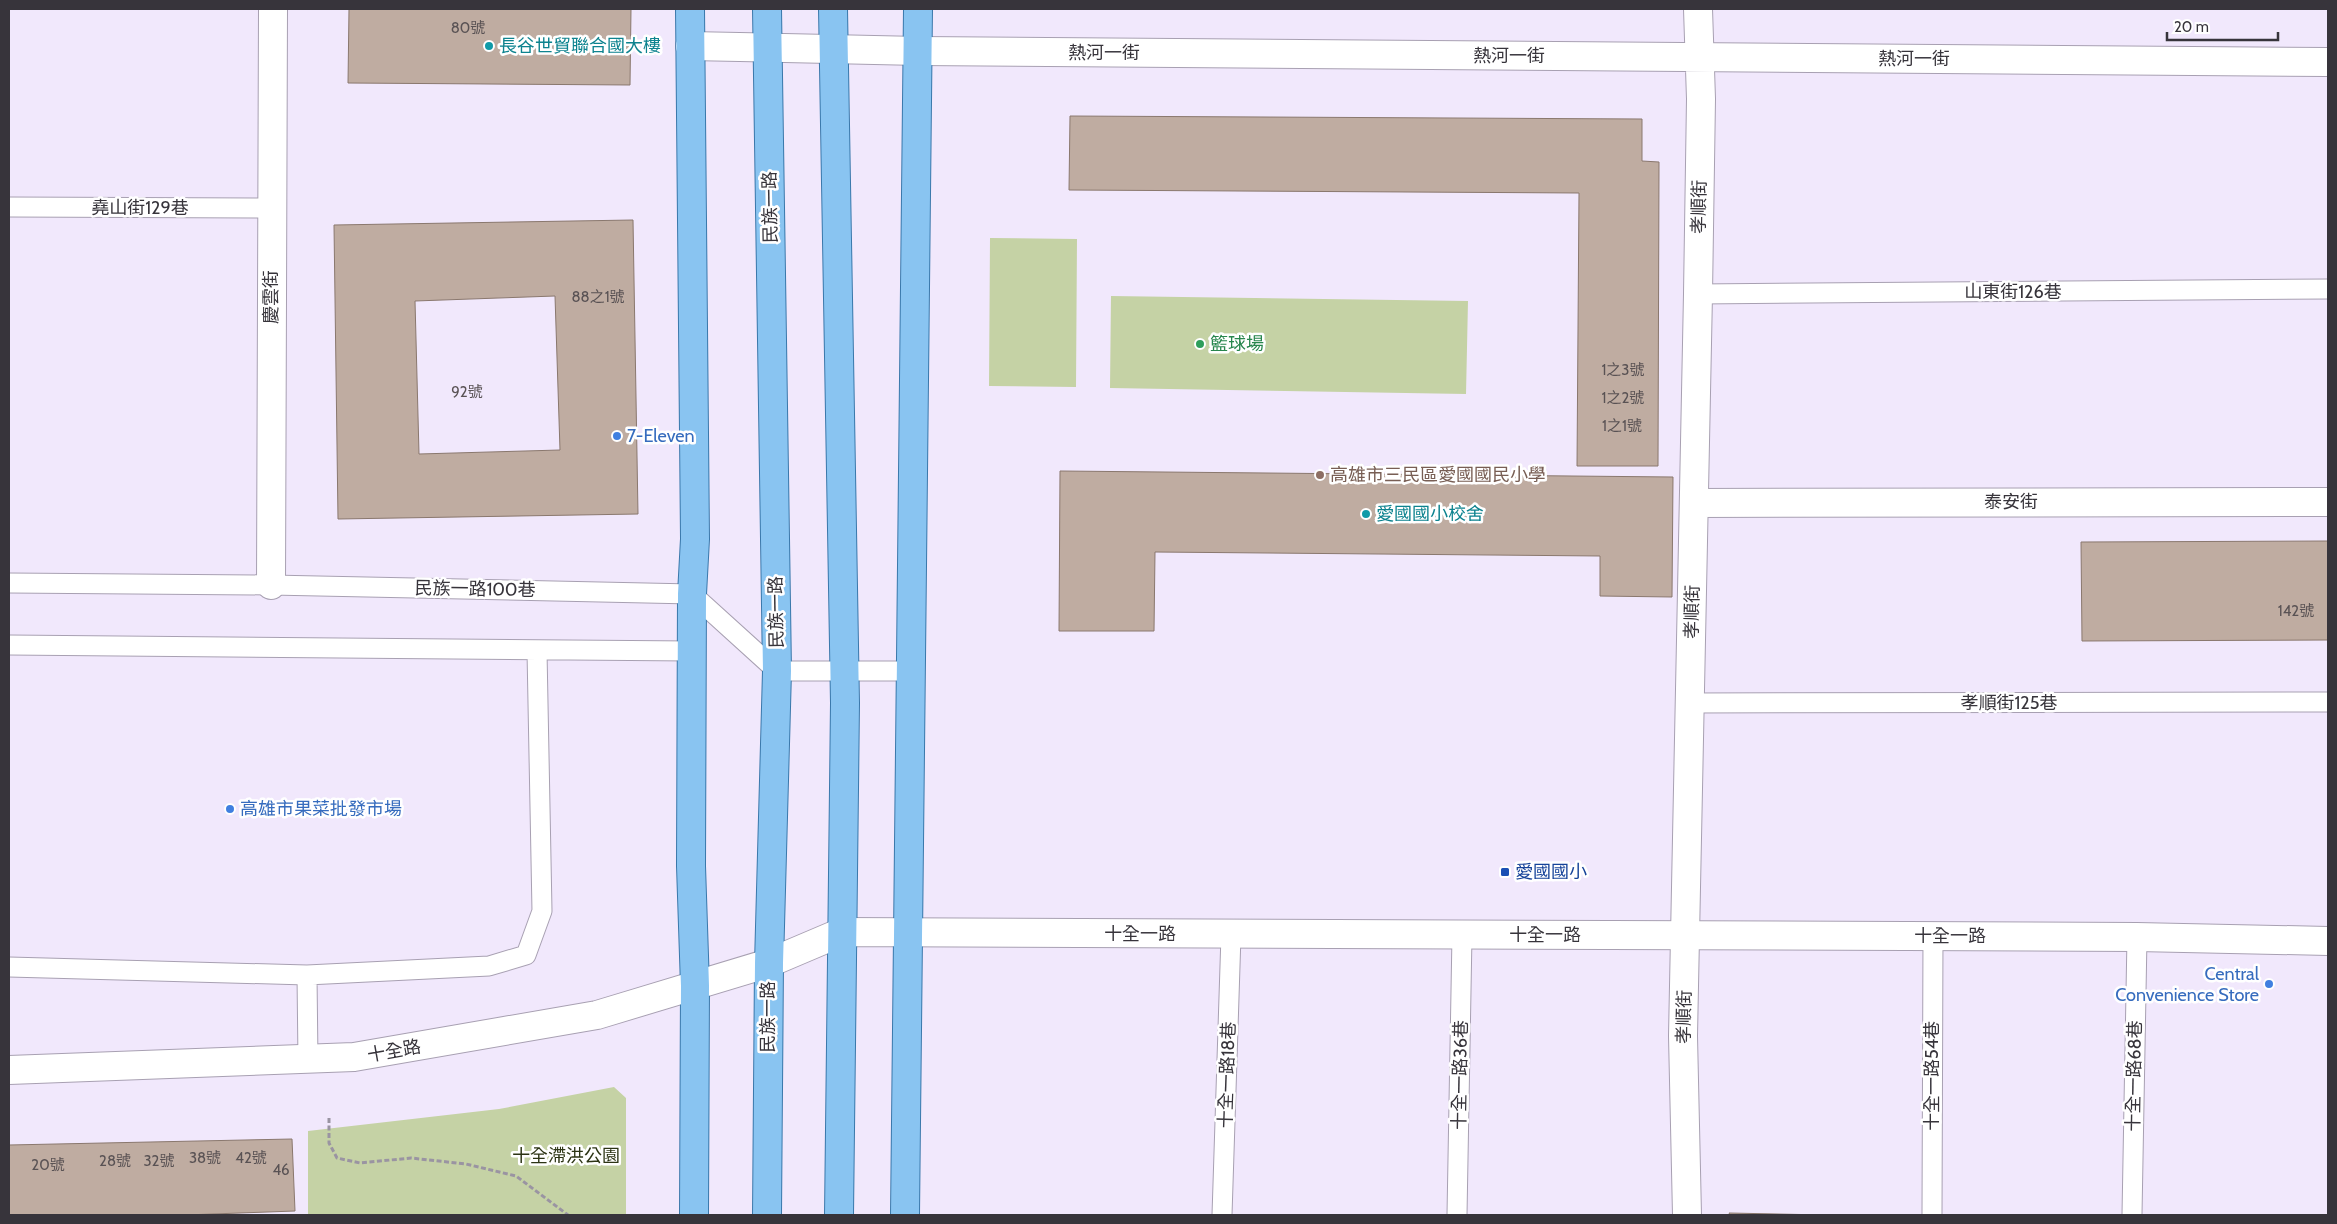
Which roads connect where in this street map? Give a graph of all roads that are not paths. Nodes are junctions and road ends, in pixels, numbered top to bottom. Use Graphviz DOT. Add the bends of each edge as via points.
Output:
graph roads {
  1 [pos="273,9"];
  2 [pos="690,9"];
  3 [pos="767,9"];
  4 [pos="833,9"];
  5 [pos="918,9"];
  6 [pos="1698,9"];
  7 [pos="690,46"];
  8 [pos="767,49"];
  9 [pos="833,49"];
  10 [pos="919,51"];
  11 [pos="1700,58"];
  12 [pos="2328,62"];
  13 [pos="9,208"];
  14 [pos="271,208"];
  15 [pos="2328,290"];
  16 [pos="1698,294"];
  17 [pos="1694,502"];
  18 [pos="2328,502"];
  19 [pos="9,583"];
  20 [pos="271,585"];
  21 [pos="692,594"];
  22 [pos="9,645"];
  23 [pos="537,651"];
  24 [pos="692,651"];
  25 [pos="777,671"];
  26 [pos="844,671"];
  27 [pos="912,671"];
  28 [pos="2328,702"];
  29 [pos="1690,703"];
  30 [pos="842,932"];
  31 [pos="909,933"];
  32 [pos="1231,934"];
  33 [pos="1462,935"];
  34 [pos="1686,935"];
  35 [pos="1933,936"];
  36 [pos="2137,937"];
  37 [pos="2328,941"];
  38 [pos="769,963"];
  39 [pos="9,967"];
  40 [pos="307,975"];
  41 [pos="696,986"];
  42 [pos="308,1060"];
  43 [pos="9,1070"];
  44 [pos="694,1215"];
  45 [pos="767,1215"];
  46 [pos="839,1215"];
  47 [pos="905,1215"];
  48 [pos="1222,1215"];
  49 [pos="1457,1215"];
  50 [pos="1687,1215"];
  51 [pos="1932,1215"];
  52 [pos="2132,1215"];
  1 -- 14 [label="street, 慶雲街"];
  2 -- 7 [label="main road"];
  3 -- 8 [label="main road, 民族一路"];
  4 -- 9 [label="main road"];
  5 -- 10 [label="main road"];
  6 -- 11 [label="street, 孝順街"];
  7 -- 8 [label="street, 熱河一街"];
  7 -- 21 [label="main road"];
  8 -- 9 [label="street, 熱河一街"];
  8 -- 25 [label="main road, 民族一路"];
  9 -- 10 [label="street, 熱河一街"];
  9 -- 26 [label="main road"];
  10 -- 11 [label="street, 熱河一街"];
  10 -- 27 [label="main road"];
  11 -- 12 [label="street, 熱河一街"];
  11 -- 16 [label="street, 孝順街"];
  13 -- 14 [label="lane, 堯山街129巷"];
  14 -- 20 [label="street, 慶雲街"];
  15 -- 16 [label="lane, 山東街126巷"];
  16 -- 17 [label="street, 孝順街"];
  17 -- 18 [label="street, 泰安街"];
  17 -- 29 [label="street, 孝順街"];
  19 -- 20 [label="lane, 民族一路100巷"];
  20 -- 21 [label="lane, 民族一路100巷"];
  21 -- 24 [label="main road"];
  21 -- 25 [label="lane"];
  22 -- 23 [label="lane"];
  23 -- 24 [label="lane"];
  23 -- 40 [label="lane" via="542,911 526,955 489,966"];
  24 -- 41 [label="main road" via="690,866"];
  25 -- 26 [label="lane"];
  25 -- 38 [label="main road, 民族一路"];
  26 -- 27 [label="lane"];
  26 -- 30 [label="main road"];
  27 -- 31 [label="main road" via="907,855"];
  28 -- 29 [label="lane, 孝順街125巷"];
  29 -- 34 [label="street, 孝順街"];
  30 -- 31 [label="street, 十全一路"];
  30 -- 38 [label="street, 十全一路"];
  30 -- 46 [label="main road"];
  31 -- 32 [label="street, 十全一路"];
  31 -- 47 [label="main road"];
  32 -- 33 [label="street, 十全一路"];
  32 -- 48 [label="lane, 十全一路18巷"];
  33 -- 34 [label="street, 十全一路"];
  33 -- 49 [label="lane, 十全一路36巷"];
  34 -- 35 [label="street, 十全一路"];
  34 -- 50 [label="street, 孝順街" via="1683,1036"];
  35 -- 36 [label="street, 十全一路"];
  35 -- 51 [label="lane, 十全一路54巷"];
  36 -- 37 [label="street, 十全一路"];
  36 -- 52 [label="lane, 十全一路68巷"];
  38 -- 41 [label="street, 十全路"];
  38 -- 45 [label="main road, 民族一路"];
  39 -- 40 [label="lane"];
  40 -- 42 [label="lane"];
  41 -- 42 [label="street, 十全路" via="596,1015 354,1057"];
  41 -- 44 [label="main road"];
  42 -- 43 [label="street, 十全路"];
}
